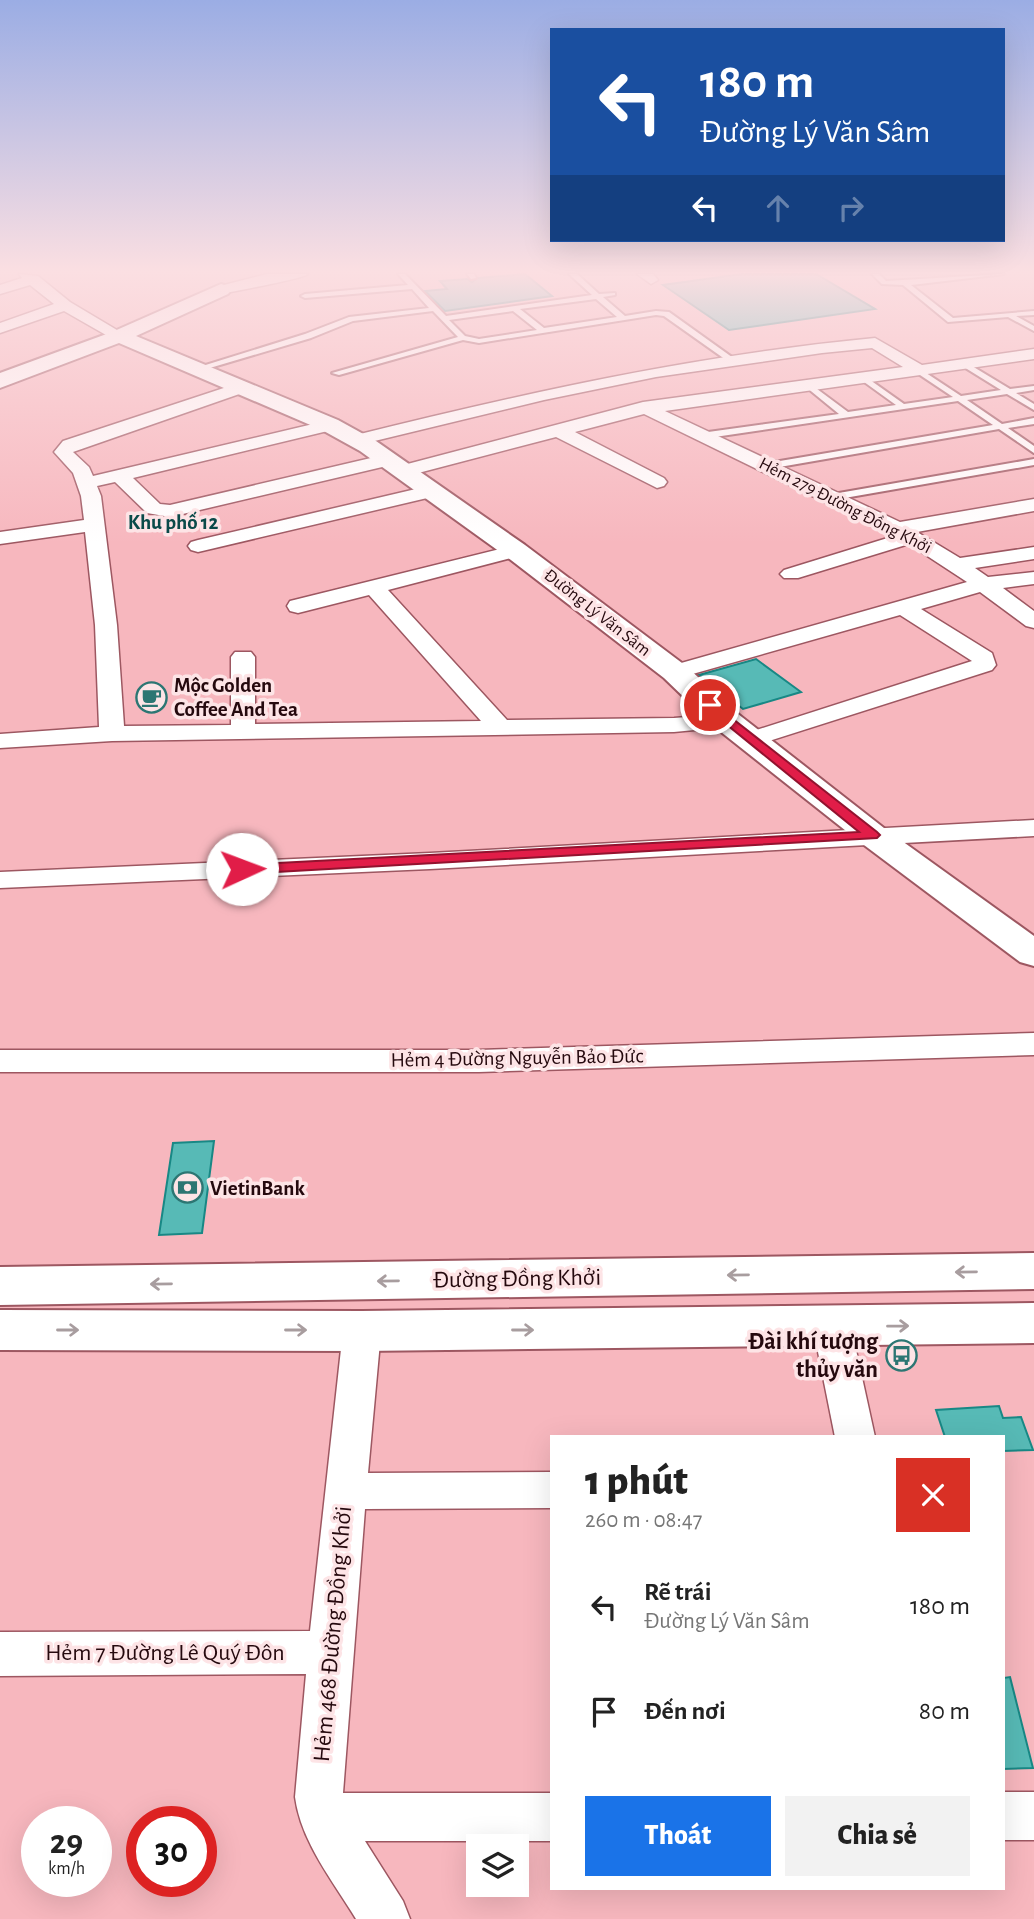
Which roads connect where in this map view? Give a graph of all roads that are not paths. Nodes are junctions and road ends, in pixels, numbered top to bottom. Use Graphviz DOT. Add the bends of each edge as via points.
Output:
graph roads {
  1 [pos="46,364"];
  2 [pos="189,364"];
  3 [pos="215,364"];
  4 [pos="370,364"];
  5 [pos="712,364"];
  6 [pos="780,364"];
  7 [pos="844,364"];
  8 [pos="908,364"];
  9 [pos="952,364"];
  10 [pos="964,364"];
  11 [pos="200,368"];
  12 [pos="917,369"];
  13 [pos="336,373"];
  14 [pos="863,377"];
  15 [pos="0,381"];
  16 [pos="601,383"];
  17 [pos="809,385"];
  18 [pos="242,387"];
  19 [pos="1034,388"];
  20 [pos="1009,392"];
  21 [pos="960,399"];
  22 [pos="904,407"];
  23 [pos="646,408"];
  24 [pos="1034,408"];
  25 [pos="846,415"];
  26 [pos="1034,422"];
  27 [pos="330,425"];
  28 [pos="1000,427"];
  29 [pos="557,430"];
  30 [pos="701,436"];
  31 [pos="358,440"];
  32 [pos="1034,450"];
  33 [pos="1034,462"];
  34 [pos="396,466"];
  35 [pos="768,466"];
  36 [pos="119,475"];
  37 [pos="657,482"];
  38 [pos="86,483"];
  39 [pos="433,491"];
  40 [pos="833,497"];
  41 [pos="1034,505"];
  42 [pos="94,525"];
  43 [pos="905,533"];
  44 [pos="0,538"];
  45 [pos="198,546"];
  46 [pos="516,551"];
  47 [pos="1034,553"];
  48 [pos="957,565"];
  49 [pos="791,574"];
  50 [pos="1034,578"];
  51 [pos="984,584"];
  52 [pos="374,587"];
  53 [pos="298,606"];
  54 [pos="903,607"];
  55 [pos="1034,621"];
  56 [pos="243,657"];
  57 [pos="675,673"];
  58 [pos="727,721"];
  59 [pos="500,727"];
  60 [pos="243,732"];
  61 [pos="112,734"];
  62 [pos="753,739"];
  63 [pos="0,741"];
  64 [pos="1034,828"];
  65 [pos="872,835"];
  66 [pos="0,880"];
  67 [pos="1034,954"];
  68 [pos="1034,1044"];
  69 [pos="0,1061"];
  70 [pos="1034,1271"];
  71 [pos="0,1286"];
  72 [pos="1034,1323"];
  73 [pos="832,1327"];
  74 [pos="0,1330"];
  75 [pos="362,1331"];
  76 [pos="855,1435"];
  77 [pos="550,1490"];
  78 [pos="346,1491"];
  79 [pos="330,1652"];
  80 [pos="0,1654"];
  81 [pos="1005,1816"];
  82 [pos="1034,1816"];
  83 [pos="322,1817"];
  84 [pos="550,1817"];
  85 [pos="385,1919"];
  1 -- 15 [label="street"];
  2 -- 11 [label="street, Đường Lý Văn Sâm"];
  3 -- 11 [label="lane"];
  4 -- 13 [label="lane"];
  5 -- 16 [label="street"];
  6 -- 17 [label="street"];
  7 -- 14 [label="street"];
  8 -- 12 [label="street"];
  9 -- 12 [label="street"];
  10 -- 20 [label="lane"];
  11 -- 18 [label="street, Đường Lý Văn Sâm"];
  12 -- 14 [label="street"];
  12 -- 21 [label="lane"];
  14 -- 17 [label="street"];
  14 -- 22 [label="lane"];
  16 -- 23 [label="street, Hẻm 279 Đường Đồng Khởi"];
  16 -- 31 [label="street"];
  17 -- 23 [label="street"];
  17 -- 25 [label="lane"];
  18 -- 27 [label="street, Đường Lý Văn Sâm"];
  18 -- 38 [label="street" via="73,442 63,452 82,471"];
  19 -- 20 [label="lane"];
  20 -- 21 [label="lane"];
  20 -- 24 [label="lane"];
  21 -- 22 [label="lane"];
  21 -- 28 [label="lane"];
  22 -- 25 [label="lane"];
  23 -- 29 [label="street"];
  23 -- 30 [label="street, Hẻm 279 Đường Đồng Khởi"];
  25 -- 30 [label="lane"];
  26 -- 28 [label="lane"];
  27 -- 31 [label="street, Đường Lý Văn Sâm"];
  27 -- 36 [label="street"];
  28 -- 32 [label="lane"];
  28 -- 35 [label="lane"];
  29 -- 34 [label="street"];
  29 -- 37 [label="street"];
  30 -- 35 [label="street, Hẻm 279 Đường Đồng Khởi"];
  31 -- 34 [label="street, Đường Lý Văn Sâm"];
  33 -- 40 [label="lane"];
  34 -- 36 [label="street" via="170,511 154,509"];
  34 -- 39 [label="street, Đường Lý Văn Sâm"];
  35 -- 40 [label="street, Hẻm 279 Đường Đồng Khởi"];
  36 -- 38 [label="street"];
  38 -- 42 [label="street"];
  39 -- 45 [label="street"];
  39 -- 46 [label="street, Đường Lý Văn Sâm"];
  40 -- 43 [label="street, Hẻm 279 Đường Đồng Khởi"];
  41 -- 43 [label="street"];
  42 -- 44 [label="street"];
  42 -- 61 [label="street"];
  43 -- 48 [label="street, Hẻm 279 Đường Đồng Khởi"];
  43 -- 49 [label="street"];
  46 -- 52 [label="street"];
  46 -- 57 [label="street, Đường Lý Văn Sâm"];
  47 -- 48 [label="street"];
  48 -- 51 [label="street, Hẻm 279 Đường Đồng Khởi"];
  50 -- 51 [label="street"];
  51 -- 54 [label="street"];
  51 -- 55 [label="street, Hẻm 279 Đường Đồng Khởi"];
  52 -- 53 [label="street"];
  52 -- 59 [label="street"];
  54 -- 57 [label="street"];
  54 -- 62 [label="street" via="984,657 984,665"];
  56 -- 60 [label="street"];
  57 -- 58 [label="street, Đường Lý Văn Sâm"];
  58 -- 59 [label="street"];
  58 -- 62 [label="street, Đường Lý Văn Sâm"];
  59 -- 60 [label="street"];
  60 -- 61 [label="street"];
  61 -- 63 [label="street"];
  62 -- 65 [label="street, Đường Lý Văn Sâm"];
  64 -- 65 [label="street"];
  65 -- 66 [label="street"];
  65 -- 67 [label="street, Đường Lý Văn Sâm"];
  68 -- 69 [label="street, Hẻm 4 Đường Nguyễn Bảo Đức" via="479,1061"];
  70 -- 71 [label="street, Đường Đồng Khởi, one-way"];
  73 -- 72 [label="street, one-way"];
  75 -- 73 [label="street, one-way"];
  73 -- 76 [label="street"];
  74 -- 75 [label="street, one-way"];
  75 -- 78 [label="street, Hẻm 468 Đường Đồng Khởi"];
  77 -- 78 [label="street"];
  78 -- 79 [label="street, Hẻm 468 Đường Đồng Khởi"];
  79 -- 80 [label="street, Hẻm 7 Đường Lê Quý Đôn"];
  79 -- 83 [label="street, Hẻm 468 Đường Đồng Khởi" via="319,1797"];
  81 -- 82 [label="street"];
  83 -- 84 [label="street"];
  83 -- 85 [label="street, Hẻm 468 Đường Đồng Khởi"];
}
